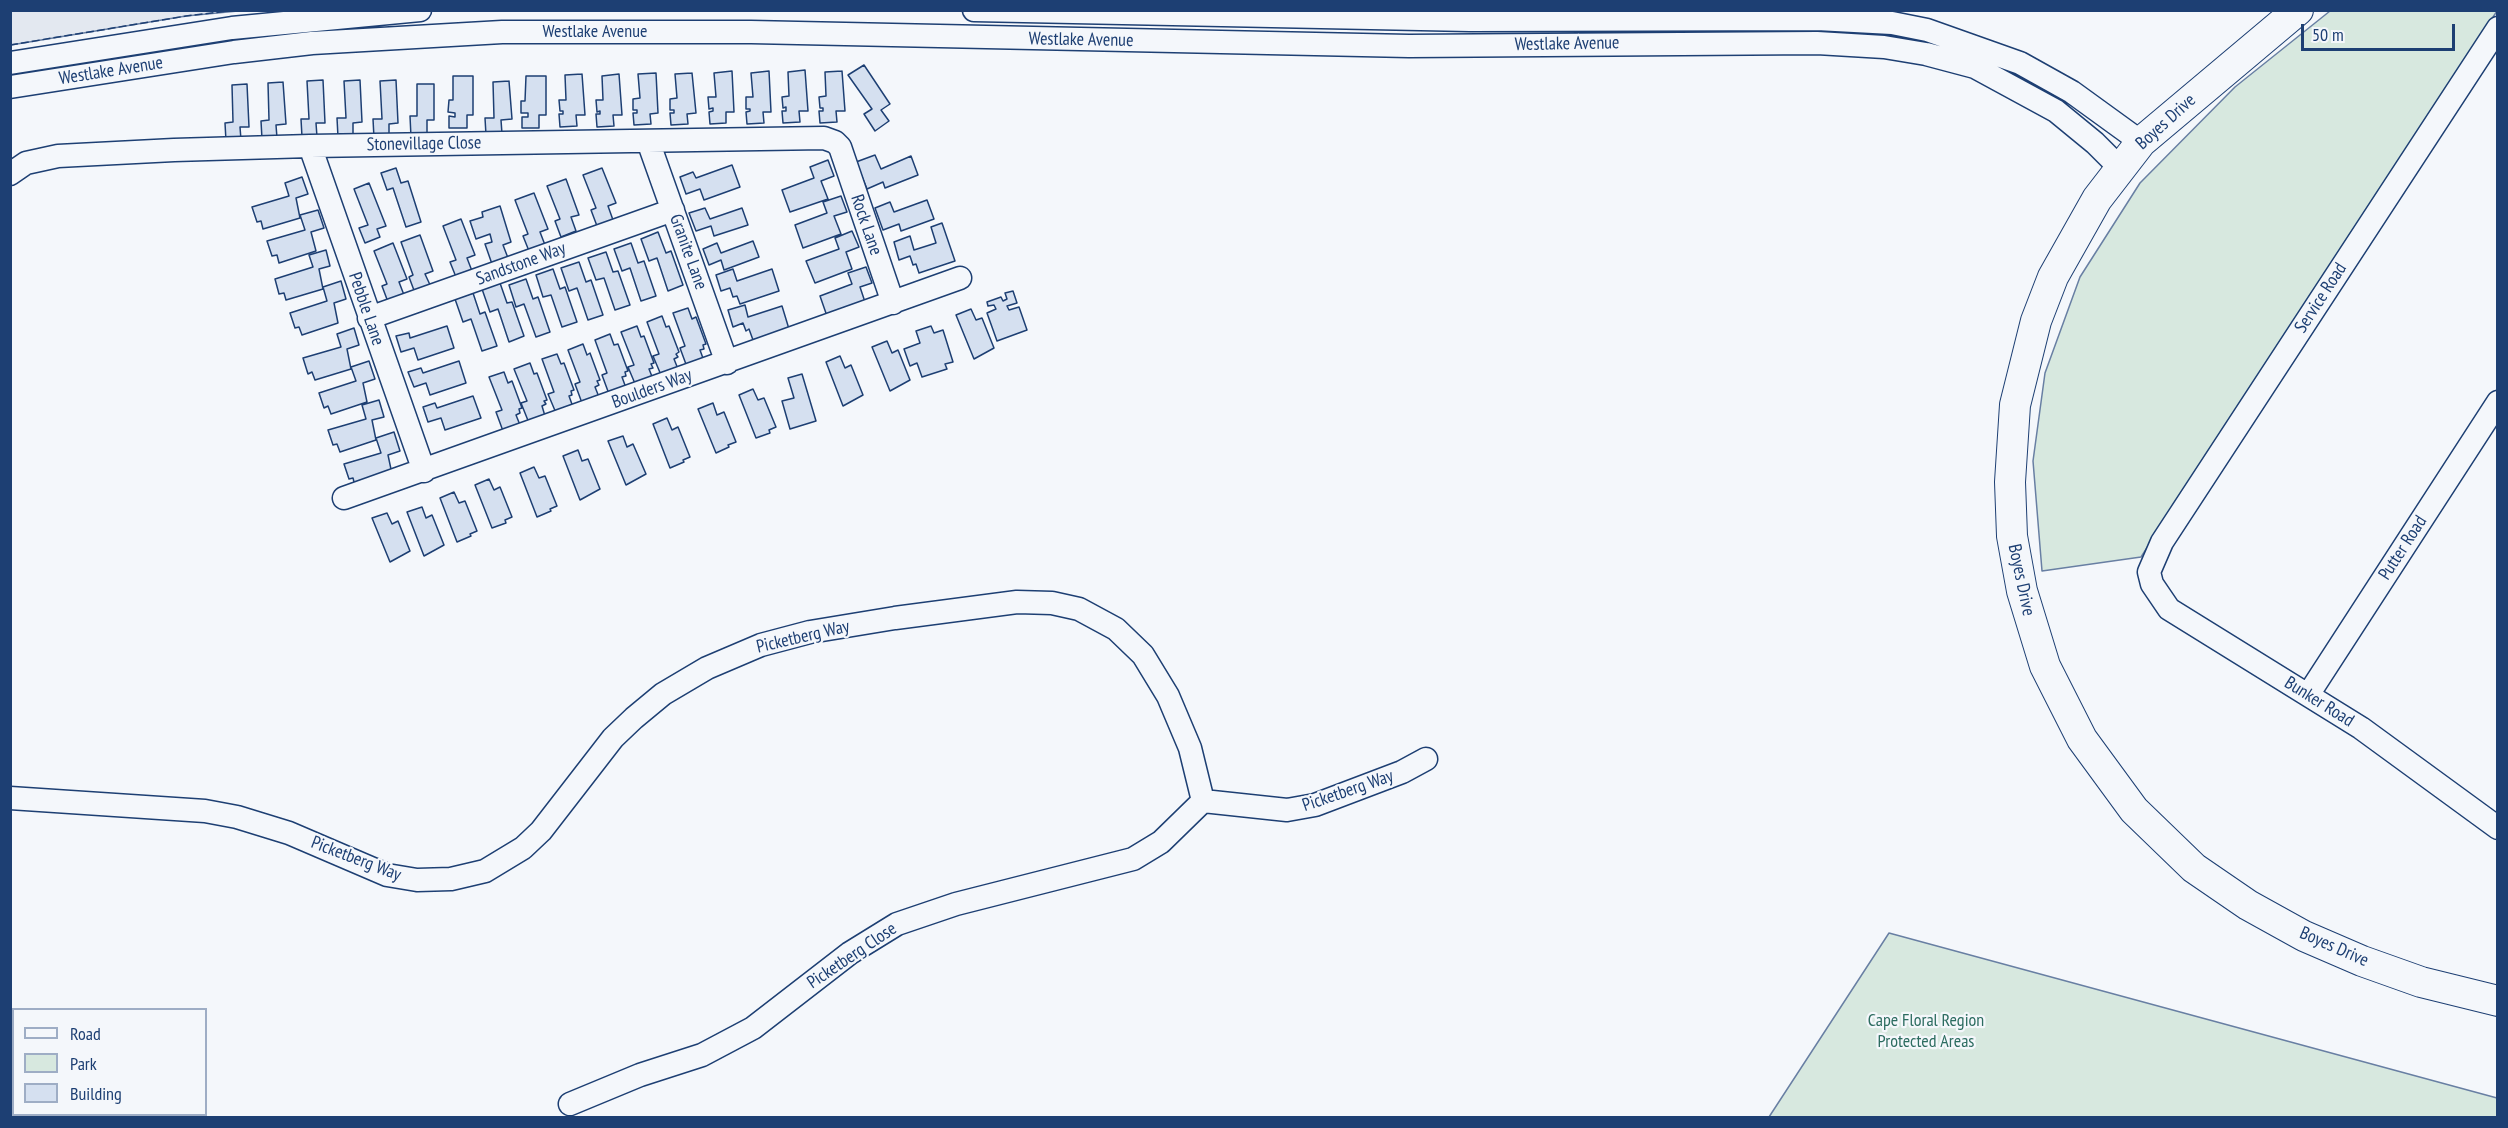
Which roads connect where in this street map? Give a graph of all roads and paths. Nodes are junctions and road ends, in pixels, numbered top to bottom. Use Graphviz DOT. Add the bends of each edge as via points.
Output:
graph roads {
  1 [pos="420,10"];
  2 [pos="974,10"];
  3 [pos="2298,10"];
  4 [pos="2498,28"];
  5 [pos="10,63"];
  6 [pos="10,87"];
  7 [pos="648,141"];
  8 [pos="2141,142"];
  9 [pos="310,146"];
  10 [pos="840,147"];
  11 [pos="2120,168"];
  12 [pos="10,174"];
  13 [pos="673,210"];
  14 [pos="960,278"];
  15 [pos="893,303"];
  16 [pos="369,318"];
  17 [pos="728,363"];
  18 [pos="2498,402"];
  19 [pos="424,471"];
  20 [pos="344,498"];
  21 [pos="2150,572"];
  22 [pos="2308,694"];
  23 [pos="1426,759"];
  24 [pos="10,798"];
  25 [pos="1203,801"];
  26 [pos="2498,828"];
  27 [pos="2498,1001"];
  28 [pos="570,1104"];
  1 -- 5 [label="street, Westlake Avenue" via="232,28"];
  2 -- 8 [label="street, Westlake Avenue" via="1892,23 1927,30 2020,63 2072,92"];
  3 -- 8 [label="main road, Boyes Drive"];
  4 -- 21 [label="street, Service Road" via="2162,542"];
  6 -- 11 [label="street, Westlake Avenue" via="301,44 502,32 751,32 1409,46 1817,43 1884,47 1975,67 2056,111"];
  7 -- 9 [label="street, Stonevillage Close"];
  7 -- 10 [label="street, Stonevillage Close" via="824,138"];
  7 -- 13 [label="street, Granite Lane"];
  8 -- 11 [label="main road, Boyes Drive"];
  9 -- 12 [label="street, Stonevillage Close" via="46,158 26,163"];
  9 -- 16 [label="street, Pebble Lane"];
  10 -- 15 [label="street, Rock Lane"];
  11 -- 27 [label="main road, Boyes Drive" via="2097,199 2053,277 2036,321 2015,405 2010,483 2012,536 2027,612 2045,666 2082,739 2110,779 2134,810 2194,868 2248,905 2304,936 2421,982"];
  13 -- 16 [label="street, Sandstone Way"];
  13 -- 17 [label="street, Granite Lane"];
  14 -- 15 [label="street, Boulders Way"];
  15 -- 17 [label="street, Boulders Way"];
  16 -- 19 [label="street, Pebble Lane"];
  17 -- 19 [label="street, Boulders Way"];
  18 -- 22 [label="street, Putter Road"];
  19 -- 20 [label="street, Boulders Way"];
  21 -- 22 [label="street, Bunker Road" via="2152,584 2169,609"];
  22 -- 26 [label="street, Bunker Road"];
  23 -- 25 [label="street, Picketberg Way" via="1315,805 1287,810"];
  24 -- 25 [label="street, Picketberg Way" via="237,816 289,833 387,875 417,880 451,879 485,871 524,848 633,718 663,694 707,668 761,645 810,632 1017,602 1079,609 1116,629 1143,655 1168,696 1190,748"];
  25 -- 28 [label="street, Picketberg Close" via="1161,842 1133,859 956,904 897,924 850,953 753,1028 702,1055"];
}
